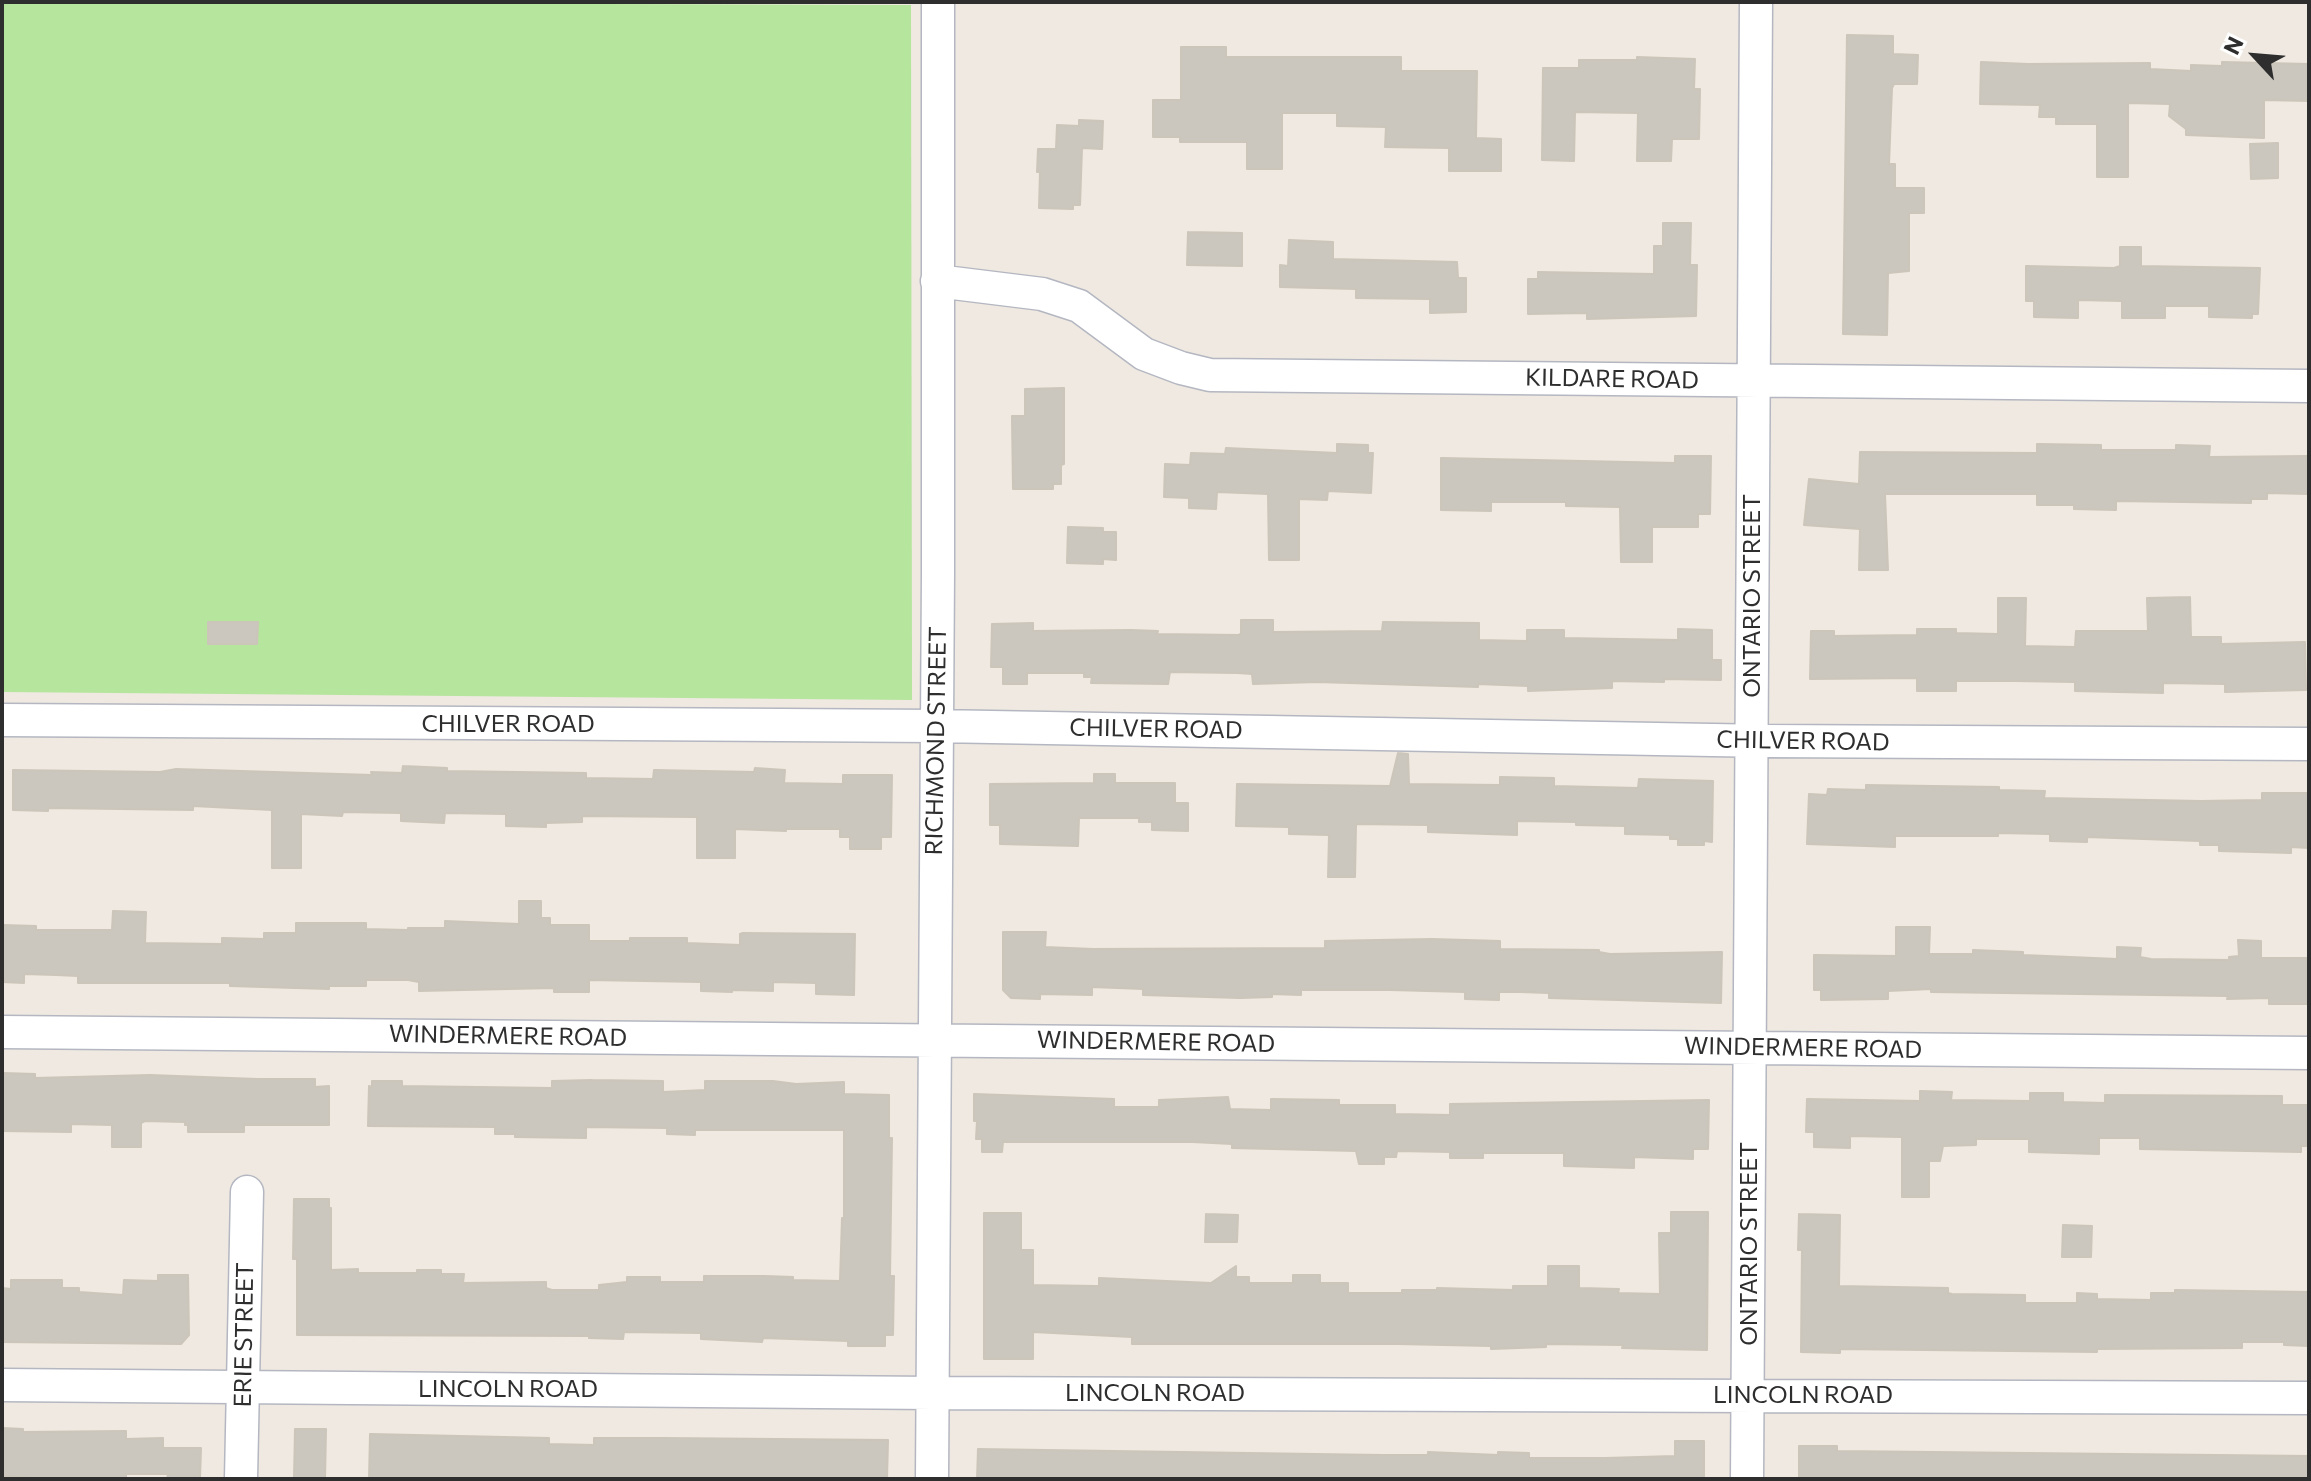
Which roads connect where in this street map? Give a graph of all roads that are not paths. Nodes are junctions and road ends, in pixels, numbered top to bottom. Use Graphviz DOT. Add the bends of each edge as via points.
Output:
graph roads {
  1 [pos="938,2"];
  2 [pos="1756,2"];
  3 [pos="937,281"];
  4 [pos="1754,381"];
  5 [pos="2309,386"];
  6 [pos="2,720"];
  7 [pos="936,726"];
  8 [pos="1752,740"];
  9 [pos="2309,744"];
  10 [pos="2,1032"];
  11 [pos="934,1040"];
  12 [pos="1750,1047"];
  13 [pos="2309,1053"];
  14 [pos="247,1192"];
  15 [pos="2,1385"];
  16 [pos="243,1388"];
  17 [pos="933,1393"];
  18 [pos="1748,1395"];
  19 [pos="2309,1398"];
  20 [pos="241,1479"];
  21 [pos="932,1479"];
  22 [pos="1747,1479"];
  1 -- 3 [label="street, RICHMOND STREET"];
  2 -- 4 [label="street, ONTARIO STREET"];
  3 -- 4 [label="street, KILDARE ROAD" via="1042,294 1079,306 1144,354 1210,375"];
  3 -- 7 [label="street, RICHMOND STREET"];
  4 -- 5 [label="street, KILDARE ROAD"];
  4 -- 8 [label="street, ONTARIO STREET"];
  6 -- 7 [label="street, CHILVER ROAD"];
  7 -- 8 [label="street, CHILVER ROAD"];
  7 -- 11 [label="street, RICHMOND STREET"];
  8 -- 9 [label="street, CHILVER ROAD"];
  8 -- 12 [label="street, ONTARIO STREET"];
  10 -- 11 [label="street, WINDERMERE ROAD"];
  11 -- 12 [label="street, WINDERMERE ROAD"];
  11 -- 17 [label="street, RICHMOND STREET"];
  12 -- 13 [label="street, WINDERMERE ROAD"];
  12 -- 18 [label="street, ONTARIO STREET"];
  14 -- 16 [label="street, ERIE STREET"];
  15 -- 16 [label="street, LINCOLN ROAD"];
  16 -- 17 [label="street, LINCOLN ROAD"];
  16 -- 20 [label="street, ERIE STREET"];
  17 -- 18 [label="street, LINCOLN ROAD"];
  17 -- 21 [label="street, RICHMOND STREET"];
  18 -- 19 [label="street, LINCOLN ROAD"];
  18 -- 22 [label="street, ONTARIO STREET"];
}
